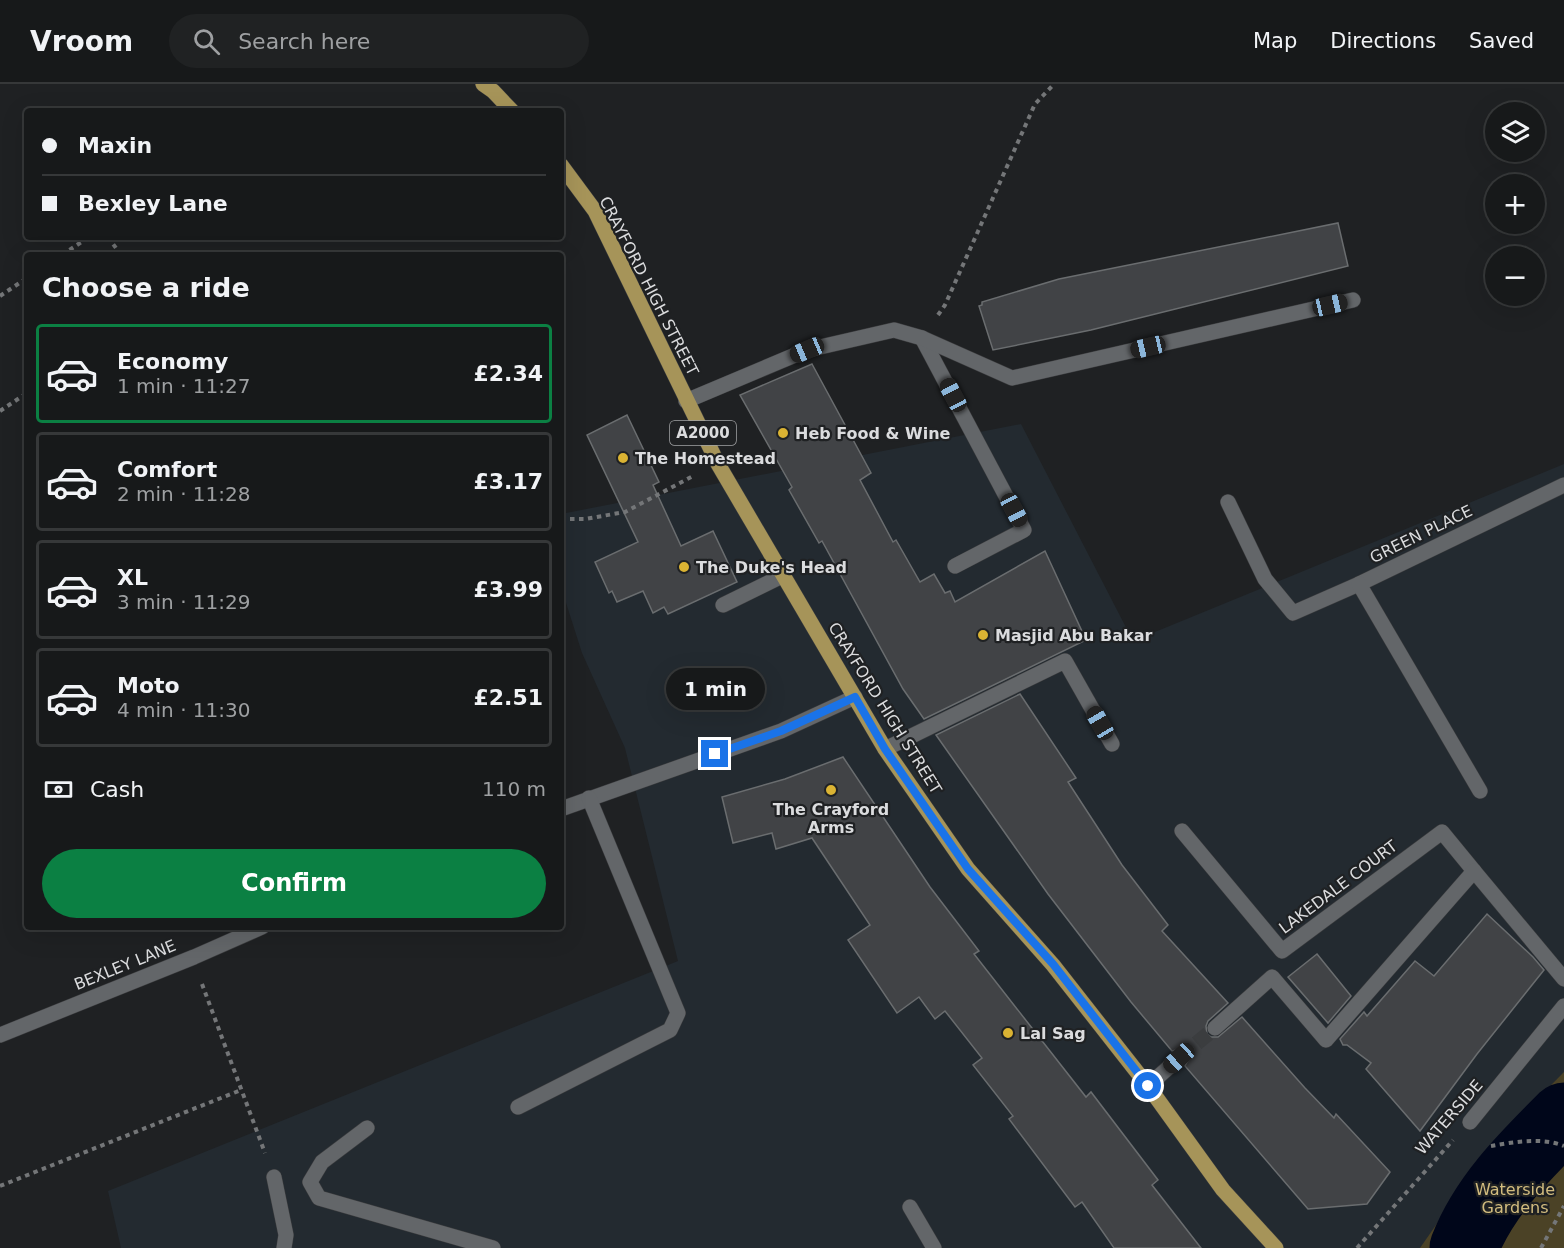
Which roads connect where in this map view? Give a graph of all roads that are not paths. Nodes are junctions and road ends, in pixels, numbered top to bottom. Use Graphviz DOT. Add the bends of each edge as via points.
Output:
graph roads {
  1 [pos="483,84"];
  2 [pos="509,108"];
  3 [pos="564,169"];
  4 [pos="1353,300"];
  5 [pos="922,338"];
  6 [pos="686,400"];
  7 [pos="1564,485"];
  8 [pos="1228,502"];
  9 [pos="955,566"];
  10 [pos="782,576"];
  11 [pos="1359,584"];
  12 [pos="723,605"];
  13 [pos="855,697"];
  14 [pos="1112,744"];
  15 [pos="885,749"];
  16 [pos="1480,791"];
  17 [pos="589,798"];
  18 [pos="564,808"];
  19 [pos="1182,831"];
  20 [pos="1474,871"];
  21 [pos="255,930"];
  22 [pos="1564,979"];
  23 [pos="1564,1006"];
  24 [pos="1215,1028"];
  25 [pos="0,1035"];
  26 [pos="1179,1058"];
  27 [pos="1148,1086"];
  28 [pos="518,1107"];
  29 [pos="1470,1122"];
  30 [pos="367,1128"];
  31 [pos="274,1177"];
  32 [pos="910,1207"];
  33 [pos="284,1248"];
  34 [pos="493,1248"];
  35 [pos="934,1248"];
  36 [pos="1276,1248"];
  1 -- 2 [label="main road"];
  3 -- 6 [label="main road, CRAYFORD HIGH STREET / A2000" via="595,211"];
  4 -- 5 [label="street" via="1012,378"];
  5 -- 6 [label="street" via="894,330 807,350"];
  5 -- 9 [label="street" via="1024,530"];
  6 -- 10 [label="main road, CRAYFORD HIGH STREET / A2000"];
  7 -- 11 [label="street, GREEN PLACE"];
  8 -- 11 [label="street, GREEN PLACE" via="1265,579 1293,613"];
  10 -- 12 [label="street"];
  10 -- 13 [label="main road, CRAYFORD HIGH STREET / A2000"];
  11 -- 16 [label="street"];
  13 -- 15 [label="main road, CRAYFORD HIGH STREET / A2000"];
  13 -- 17 [label="street" via="781,731"];
  14 -- 15 [label="street" via="1065,661"];
  15 -- 27 [label="main road, CRAYFORD HIGH STREET / A2000" via="968,869 1053,964"];
  17 -- 18 [label="street"];
  17 -- 28 [label="street" via="678,1013 670,1030"];
  19 -- 20 [label="street, LAKEDALE COURT" via="1282,951 1442,832"];
  20 -- 22 [label="street"];
  20 -- 24 [label="street" via="1326,1040 1272,977"];
  21 -- 25 [label="street, BEXLEY LANE"];
  23 -- 29 [label="street, WATERSIDE"];
  26 -- 27 [label="street"];
  27 -- 36 [label="main road, CRAYFORD HIGH STREET / A2000" via="1224,1190"];
  30 -- 34 [label="street" via="322,1162 310,1182 319,1198"];
  31 -- 33 [label="street" via="286,1235"];
  32 -- 35 [label="street"];
}
